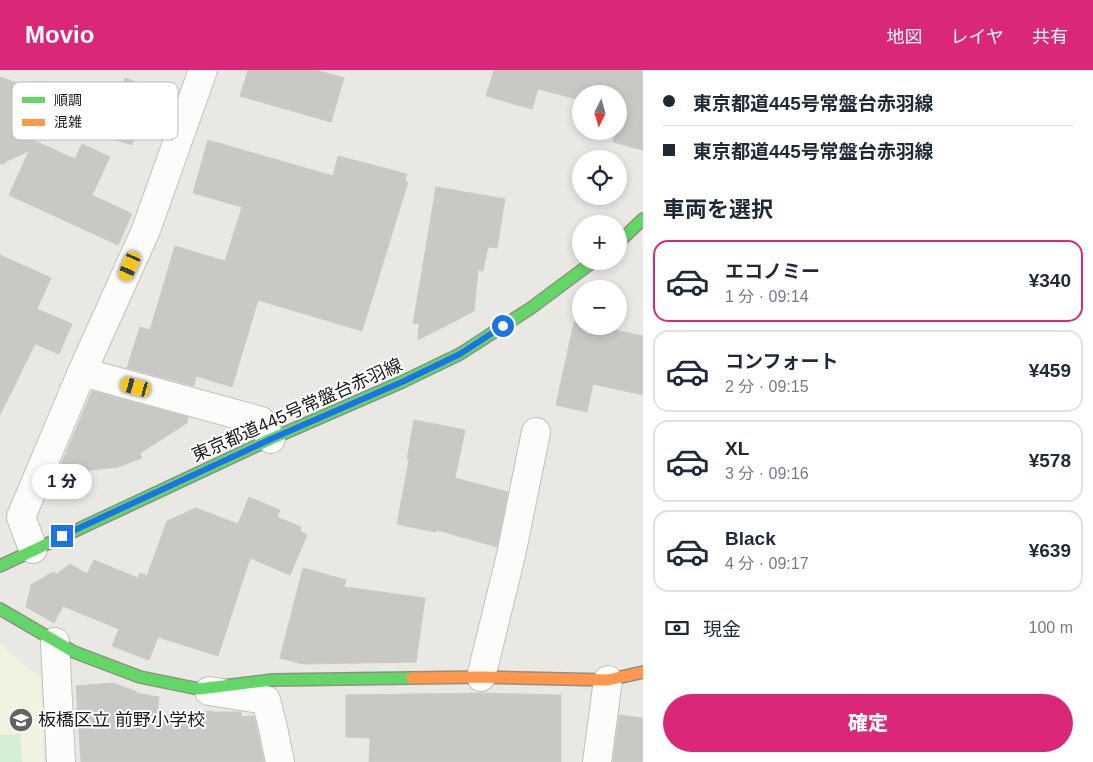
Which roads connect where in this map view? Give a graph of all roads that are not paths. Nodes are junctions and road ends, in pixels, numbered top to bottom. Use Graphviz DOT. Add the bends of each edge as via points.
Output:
graph roads {
  1 [pos="203,70"];
  2 [pos="643,219"];
  3 [pos="627,234"];
  4 [pos="582,270"];
  5 [pos="82,372"];
  6 [pos="536,432"];
  7 [pos="271,439"];
  8 [pos="33,549"];
  9 [pos="0,566"];
  10 [pos="0,609"];
  11 [pos="55,642"];
  12 [pos="643,672"];
  13 [pos="481,677"];
  14 [pos="608,680"];
  15 [pos="198,689"];
  16 [pos="61,762"];
  17 [pos="280,762"];
  18 [pos="597,762"];
  1 -- 5 [label="street" via="146,230"];
  2 -- 3 [label="main road"];
  4 -- 7 [label="main road, 東京都道445号常盤台赤羽線" via="460,354"];
  5 -- 7 [label="street" via="260,421"];
  5 -- 8 [label="street" via="21,517"];
  6 -- 13 [label="street" via="511,555"];
  7 -- 8 [label="main road, 東京都道445号常盤台赤羽線"];
  8 -- 9 [label="main road, 東京都道445号常盤台赤羽線"];
  10 -- 11 [label="main road"];
  11 -- 15 [label="main road" via="140,677"];
  11 -- 16 [label="street"];
  12 -- 14 [label="main road"];
  13 -- 14 [label="main road"];
  13 -- 15 [label="main road" via="274,680"];
  14 -- 18 [label="street"];
  15 -- 17 [label="street" via="266,700"];
}
